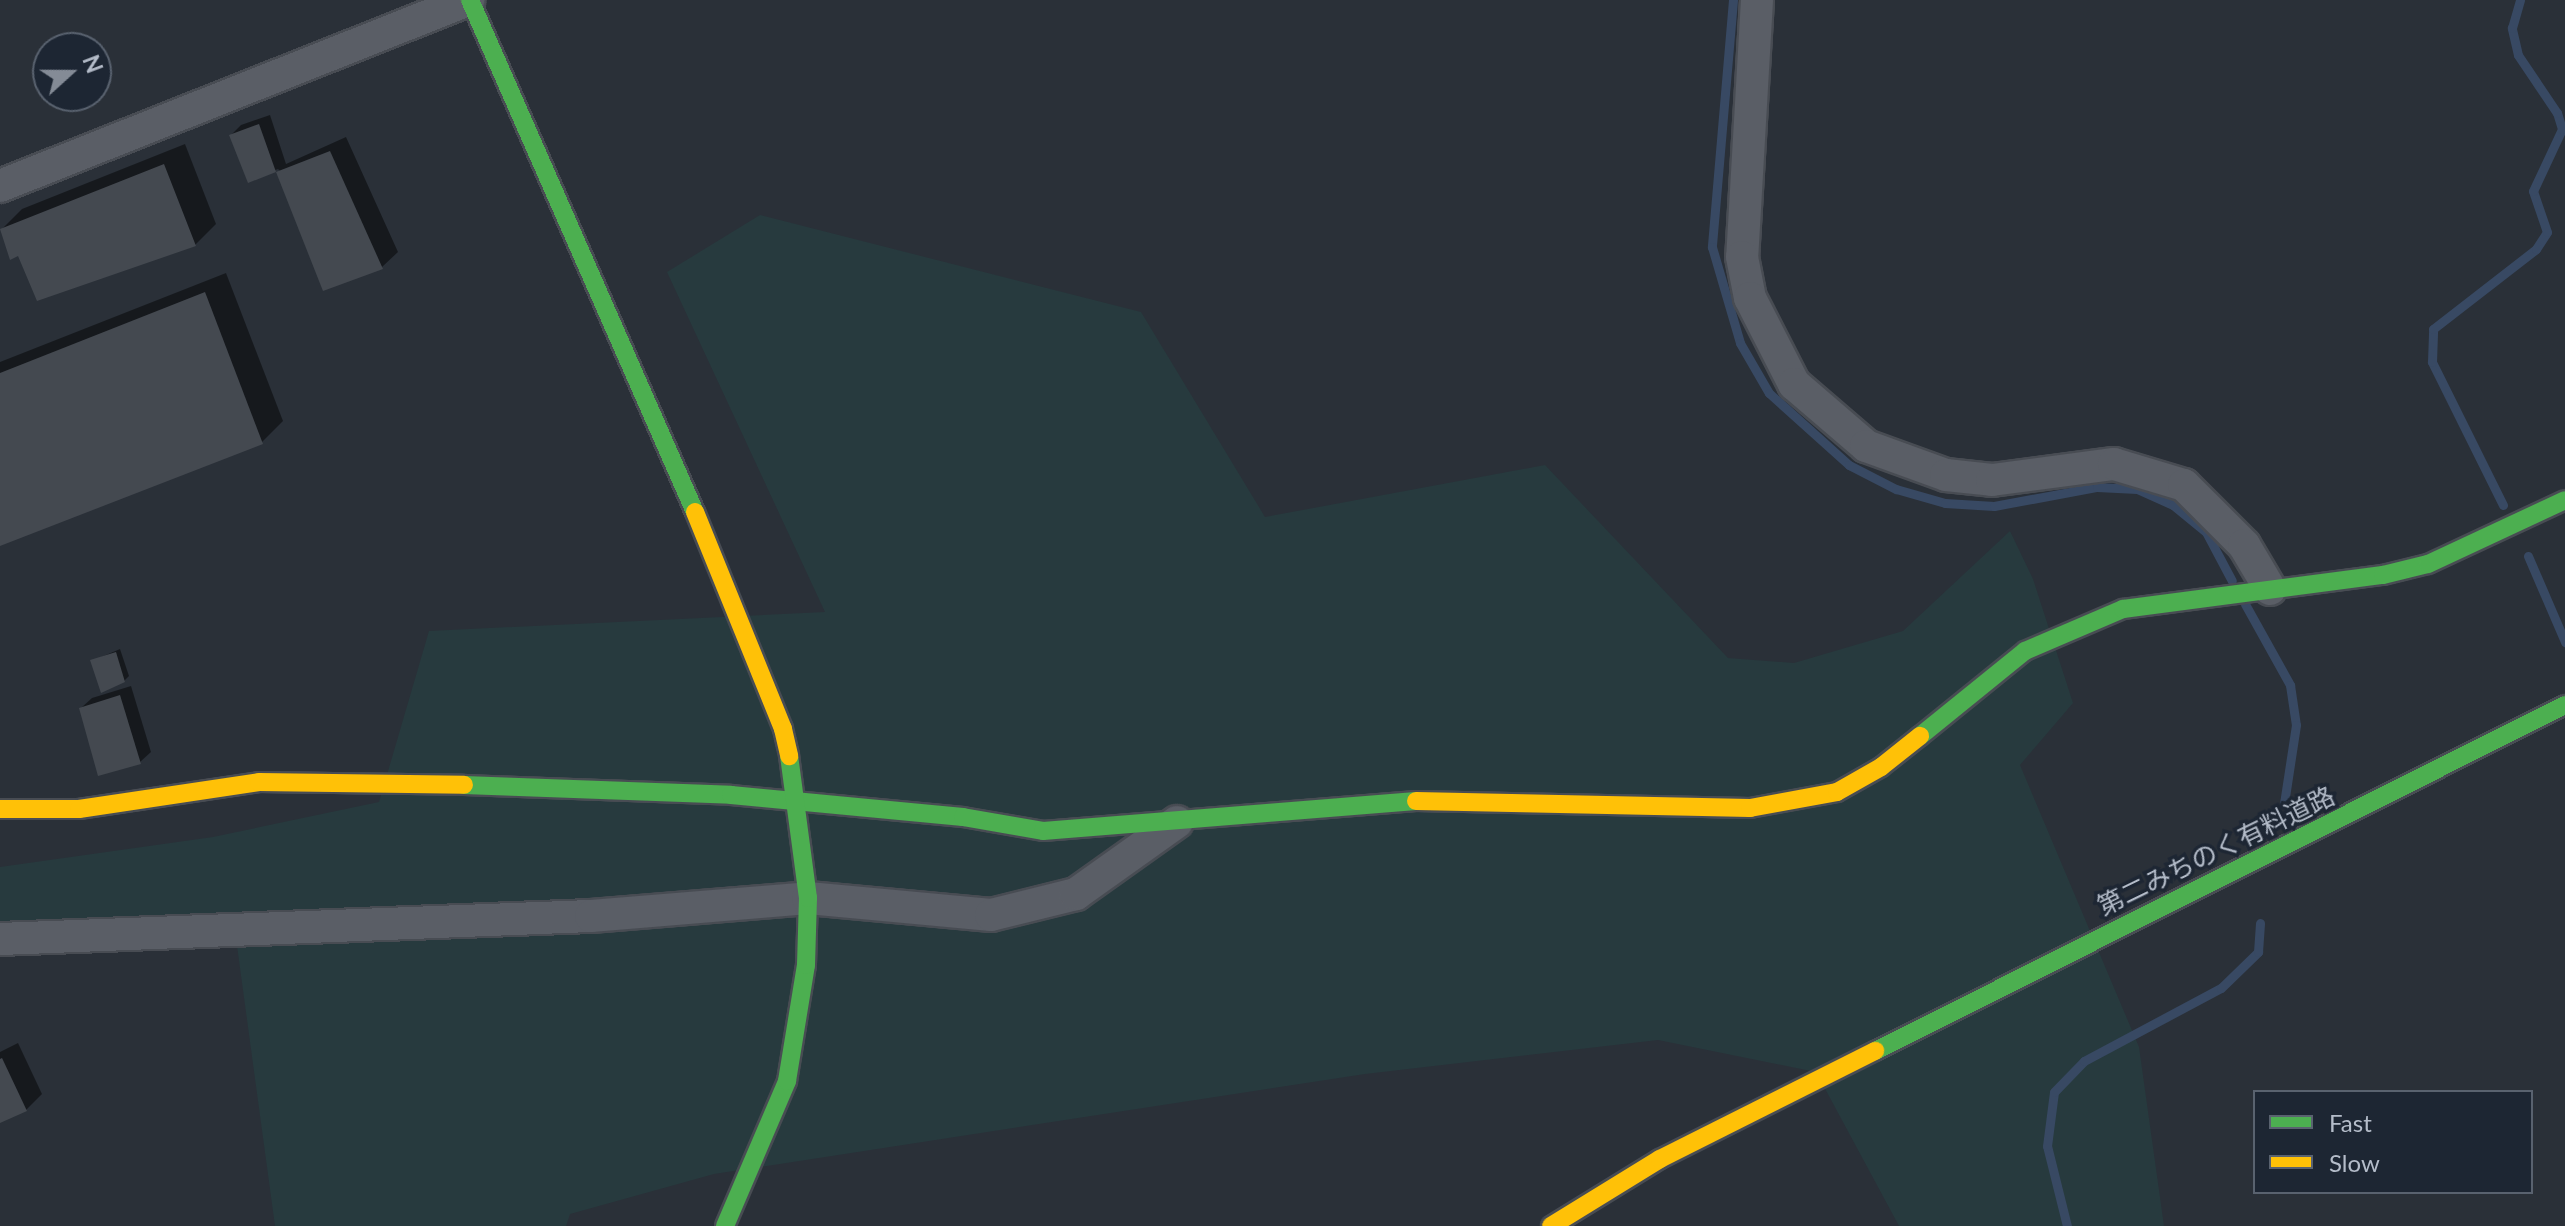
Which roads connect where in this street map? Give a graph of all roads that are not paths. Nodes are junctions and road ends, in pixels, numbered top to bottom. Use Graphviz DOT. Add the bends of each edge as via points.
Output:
graph roads {
  1 [pos="469,0"];
  2 [pos="1757,0"];
  3 [pos="0,186"];
  4 [pos="2565,500"];
  5 [pos="2264,590"];
  6 [pos="2565,705"];
  7 [pos="799,803"];
  8 [pos="0,809"];
  9 [pos="1177,822"];
  10 [pos="808,898"];
  11 [pos="0,939"];
  12 [pos="1890,1043"];
  13 [pos="1696,1164"];
  14 [pos="725,1226"];
  15 [pos="1551,1226"];
  1 -- 3 [label="street"];
  1 -- 7 [label="main road" via="707,539 783,729"];
  2 -- 5 [label="street" via="1742,257 1750,298 1794,384 1866,446 1946,475 1992,480 2114,464 2184,485 2244,545"];
  4 -- 5 [label="main road" via="2428,564"];
  5 -- 9 [label="main road" via="2123,609 2039,644 1912,746 1837,792 1750,808 1428,800"];
  6 -- 12 [label="main road, 第二みちのく有料道路"];
  7 -- 8 [label="main road" via="731,795 319,780 259,782 79,809"];
  7 -- 9 [label="main road" via="963,817 1043,831"];
  7 -- 10 [label="main road"];
  9 -- 10 [label="street" via="1076,894 991,915"];
  10 -- 11 [label="street" via="591,916"];
  10 -- 14 [label="main road" via="806,965 787,1081"];
  12 -- 13 [label="main road, 第二みちのく有料道路"];
  12 -- 15 [label="main road, 第二みちのく有料道路" via="1660,1159"];
}
